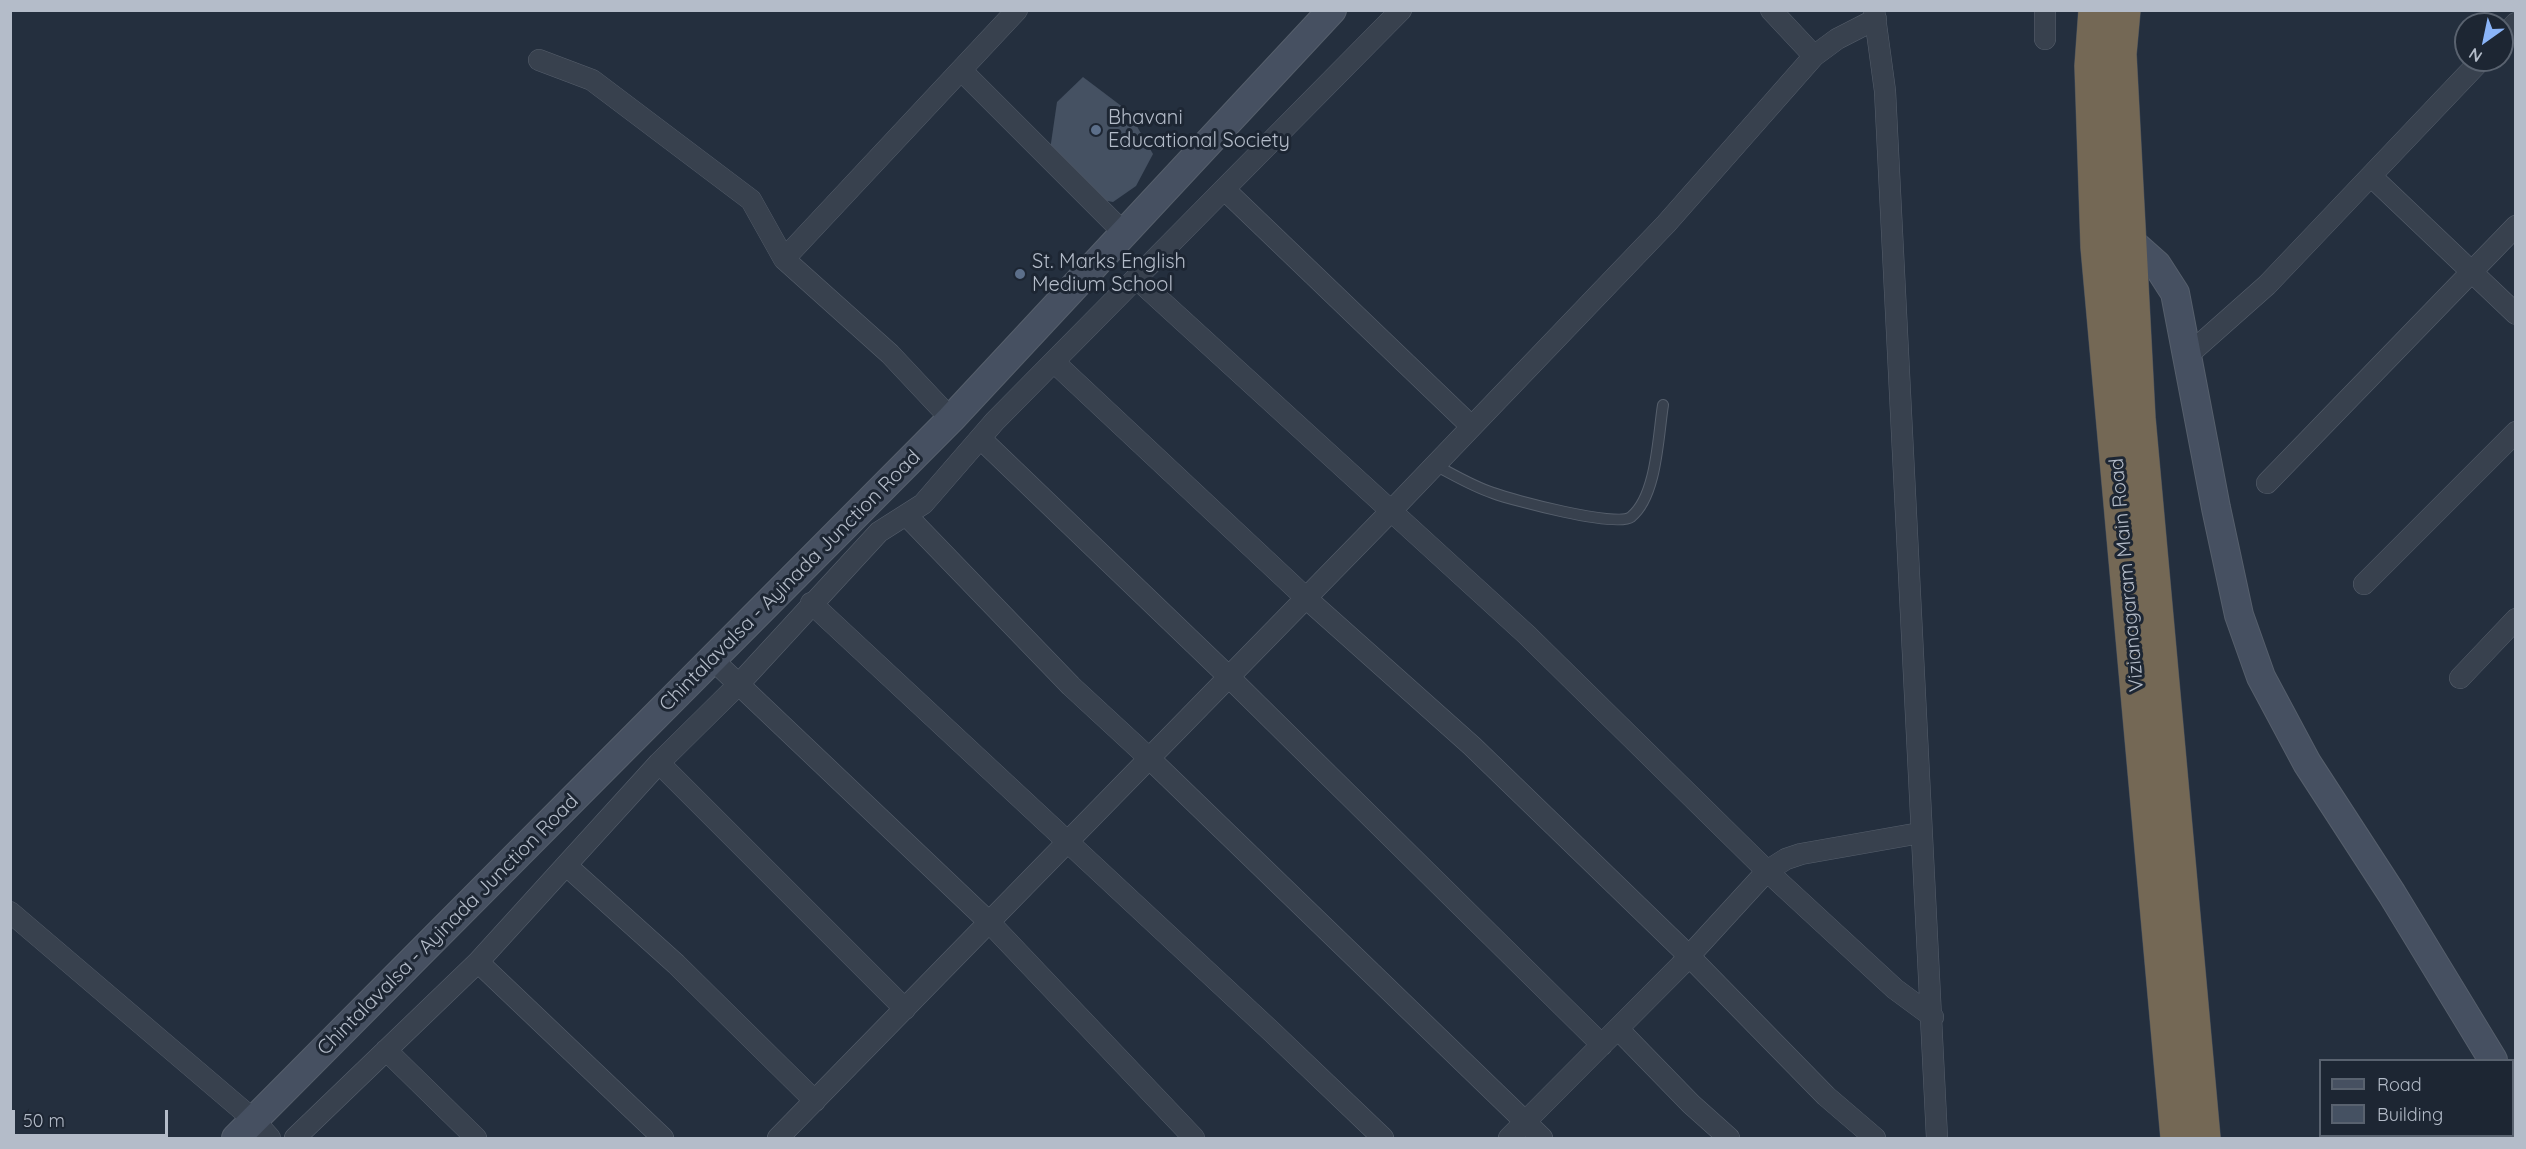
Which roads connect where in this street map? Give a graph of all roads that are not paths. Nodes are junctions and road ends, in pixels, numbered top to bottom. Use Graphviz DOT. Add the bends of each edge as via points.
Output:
graph roads {
  1 [pos="1017,10"];
  2 [pos="1332,10"];
  3 [pos="1401,10"];
  4 [pos="1771,10"];
  5 [pos="2045,10"];
  6 [pos="2095,10"];
  7 [pos="2124,10"];
  8 [pos="1875,15"];
  9 [pos="2045,39"];
  10 [pos="1814,56"];
  11 [pos="538,60"];
  12 [pos="961,70"];
  13 [pos="2470,72"];
  14 [pos="2372,177"];
  15 [pos="1224,189"];
  16 [pos="2516,226"];
  17 [pos="1124,232"];
  18 [pos="2130,241"];
  19 [pos="784,260"];
  20 [pos="2472,272"];
  21 [pos="1136,278"];
  22 [pos="2516,314"];
  23 [pos="2188,355"];
  24 [pos="1054,362"];
  25 [pos="1663,405"];
  26 [pos="951,419"];
  27 [pos="1471,426"];
  28 [pos="2516,432"];
  29 [pos="980,438"];
  30 [pos="1435,465"];
  31 [pos="2267,483"];
  32 [pos="1392,510"];
  33 [pos="907,516"];
  34 [pos="2364,584"];
  35 [pos="1306,598"];
  36 [pos="811,603"];
  37 [pos="2516,620"];
  38 [pos="712,659"];
  39 [pos="1229,677"];
  40 [pos="2460,678"];
  41 [pos="738,684"];
  42 [pos="1149,758"];
  43 [pos="659,763"];
  44 [pos="1920,833"];
  45 [pos="1067,842"];
  46 [pos="567,866"];
  47 [pos="1767,871"];
  48 [pos="10,912"];
  49 [pos="989,922"];
  50 [pos="1689,956"];
  51 [pos="478,962"];
  52 [pos="905,1008"];
  53 [pos="1933,1017"];
  54 [pos="1618,1029"];
  55 [pos="1602,1045"];
  56 [pos="386,1050"];
  57 [pos="2492,1059"];
  58 [pos="815,1101"];
  59 [pos="1524,1122"];
  60 [pos="253,1132"];
  61 [pos="295,1138"];
  62 [pos="476,1138"];
  63 [pos="663,1138"];
  64 [pos="778,1138"];
  65 [pos="1194,1138"];
  66 [pos="1383,1138"];
  67 [pos="1509,1138"];
  68 [pos="1542,1138"];
  69 [pos="1729,1138"];
  70 [pos="1875,1138"];
  71 [pos="1937,1138"];
  72 [pos="2177,1138"];
  73 [pos="2205,1138"];
  1 -- 12 [label="street"];
  2 -- 17 [label="main road, Chintalavalsa - Ayinada Junction Road"];
  3 -- 15 [label="street"];
  4 -- 10 [label="street"];
  5 -- 9 [label="street"];
  6 -- 72 [label="highway, Vizianagaram Main Road" via="2091,66 2097,247"];
  7 -- 18 [label="highway, Vizianagaram Main Road" via="2120,54"];
  8 -- 10 [label="street"];
  8 -- 44 [label="street" via="1885,91"];
  10 -- 27 [label="street" via="1666,224"];
  11 -- 19 [label="street" via="592,80 751,200"];
  12 -- 17 [label="street"];
  12 -- 19 [label="street"];
  13 -- 14 [label="street"];
  14 -- 20 [label="street"];
  14 -- 23 [label="street" via="2267,285"];
  15 -- 21 [label="street"];
  15 -- 27 [label="street"];
  16 -- 20 [label="street"];
  17 -- 26 [label="main road, Chintalavalsa - Ayinada Junction Road"];
  18 -- 23 [label="main road" via="2157,265 2172,287"];
  18 -- 73 [label="highway, Vizianagaram Main Road" via="2139,418"];
  19 -- 26 [label="street" via="890,354"];
  20 -- 22 [label="street"];
  20 -- 31 [label="street"];
  21 -- 24 [label="street"];
  21 -- 32 [label="street"];
  23 -- 57 [label="main road" via="2239,615 2261,677 2307,763"];
  24 -- 29 [label="street"];
  24 -- 35 [label="street"];
  25 -- 30 [label="lane" via="1651,485 1636,511 1622,521 1493,494"];
  26 -- 38 [label="main road, Chintalavalsa - Ayinada Junction Road"];
  27 -- 30 [label="street"];
  28 -- 34 [label="street"];
  29 -- 33 [label="street" via="944,482"];
  29 -- 39 [label="street"];
  30 -- 32 [label="street"];
  32 -- 35 [label="street"];
  32 -- 47 [label="street" via="1527,635"];
  33 -- 36 [label="street" via="879,532"];
  33 -- 42 [label="street" via="1071,686"];
  35 -- 39 [label="street"];
  35 -- 50 [label="street" via="1472,746"];
  36 -- 41 [label="street"];
  36 -- 45 [label="street"];
  37 -- 40 [label="street"];
  38 -- 41 [label="street"];
  38 -- 60 [label="main road, Chintalavalsa - Ayinada Junction Road"];
  39 -- 42 [label="street"];
  39 -- 55 [label="street"];
  41 -- 43 [label="street"];
  41 -- 49 [label="street"];
  42 -- 45 [label="street"];
  42 -- 59 [label="street"];
  43 -- 46 [label="street"];
  43 -- 52 [label="street"];
  44 -- 47 [label="street" via="1802,854"];
  44 -- 53 [label="street"];
  45 -- 49 [label="street"];
  45 -- 66 [label="street"];
  46 -- 51 [label="street"];
  46 -- 58 [label="street" via="676,964"];
  47 -- 50 [label="street"];
  47 -- 53 [label="street" via="1895,989"];
  48 -- 60 [label="street"];
  49 -- 52 [label="street"];
  49 -- 65 [label="street"];
  50 -- 54 [label="street"];
  50 -- 70 [label="street" via="1826,1096"];
  51 -- 56 [label="street"];
  51 -- 63 [label="street"];
  52 -- 58 [label="street"];
  53 -- 71 [label="street"];
  54 -- 55 [label="street"];
  54 -- 69 [label="street"];
  55 -- 59 [label="street"];
  56 -- 61 [label="street"];
  56 -- 62 [label="street"];
  58 -- 64 [label="street"];
  59 -- 67 [label="street"];
  59 -- 68 [label="street"];
}
